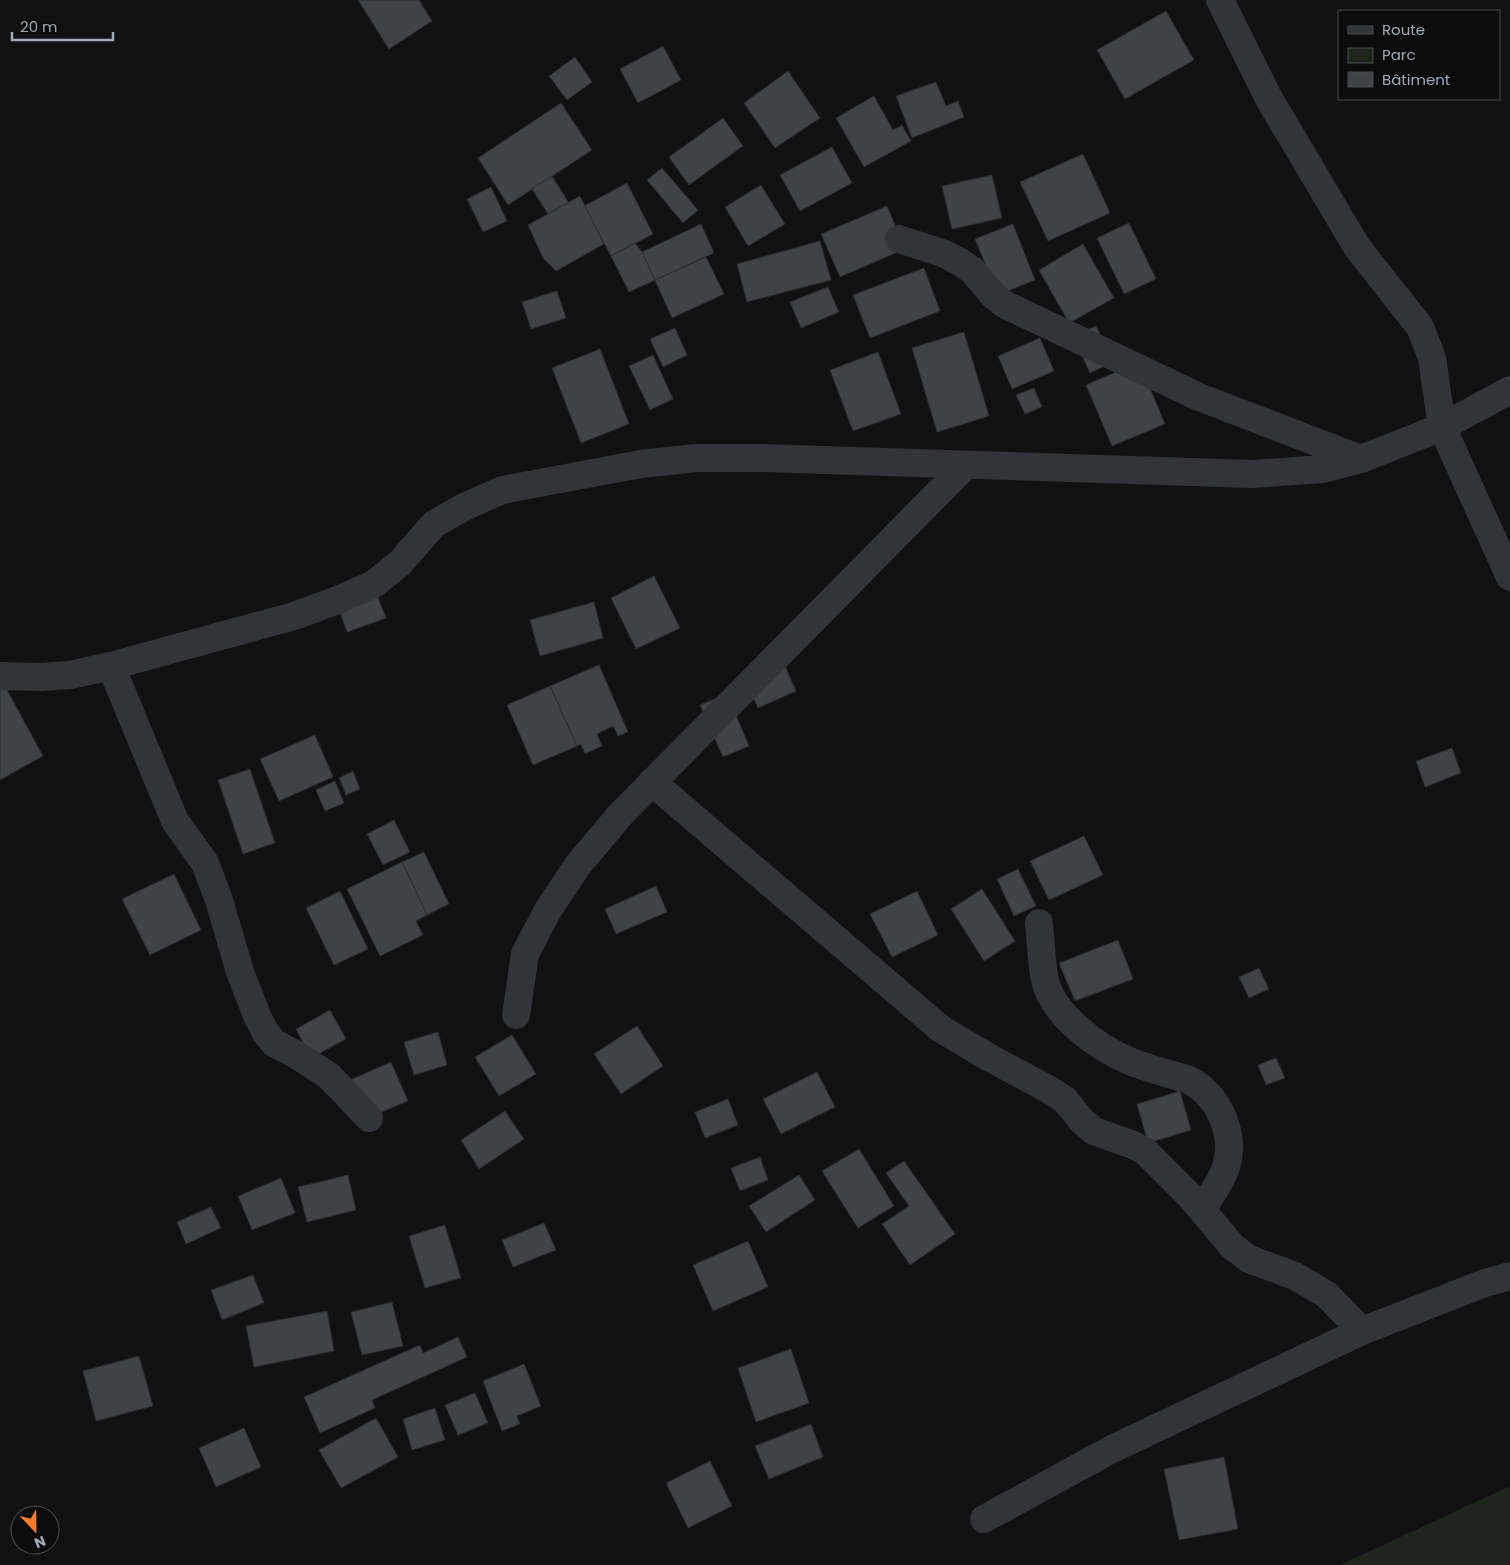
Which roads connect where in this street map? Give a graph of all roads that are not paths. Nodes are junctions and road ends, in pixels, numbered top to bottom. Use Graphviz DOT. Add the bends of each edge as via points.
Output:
graph roads {
  1 [pos="1220,0"];
  2 [pos="899,239"];
  3 [pos="1510,390"];
  4 [pos="1442,427"];
  5 [pos="1361,459"];
  6 [pos="966,464"];
  7 [pos="1510,577"];
  8 [pos="111,666"];
  9 [pos="0,676"];
  10 [pos="652,782"];
  11 [pos="1039,923"];
  12 [pos="516,1015"];
  13 [pos="369,1118"];
  14 [pos="1202,1210"];
  15 [pos="1510,1276"];
  16 [pos="1362,1332"];
  17 [pos="984,1520"];
  1 -- 4 [label="street" via="1268,98 1357,246 1420,327 1432,358"];
  2 -- 5 [label="street" via="945,254 972,270 992,295 1004,304 1180,388"];
  3 -- 4 [label="street"];
  4 -- 5 [label="street"];
  4 -- 7 [label="street"];
  5 -- 6 [label="street" via="1323,469 1253,474"];
  6 -- 8 [label="street" via="696,458 641,464 502,490 434,524 400,563 374,584 294,616"];
  6 -- 10 [label="street"];
  8 -- 9 [label="street" via="70,675"];
  8 -- 13 [label="street" via="175,821 205,864 258,1018 274,1043 330,1076"];
  10 -- 12 [label="street" via="578,865 548,910 525,954"];
  10 -- 14 [label="street" via="941,1029 1065,1100 1094,1131 1145,1151"];
  11 -- 14 [label="street" via="1045,981 1056,1005 1068,1019 1128,1061 1190,1080 1218,1107 1229,1135 1229,1151 1225,1170"];
  14 -- 16 [label="street" via="1232,1246 1249,1259 1295,1276 1327,1295"];
  15 -- 16 [label="street"];
  16 -- 17 [label="street" via="1112,1449"];
}
